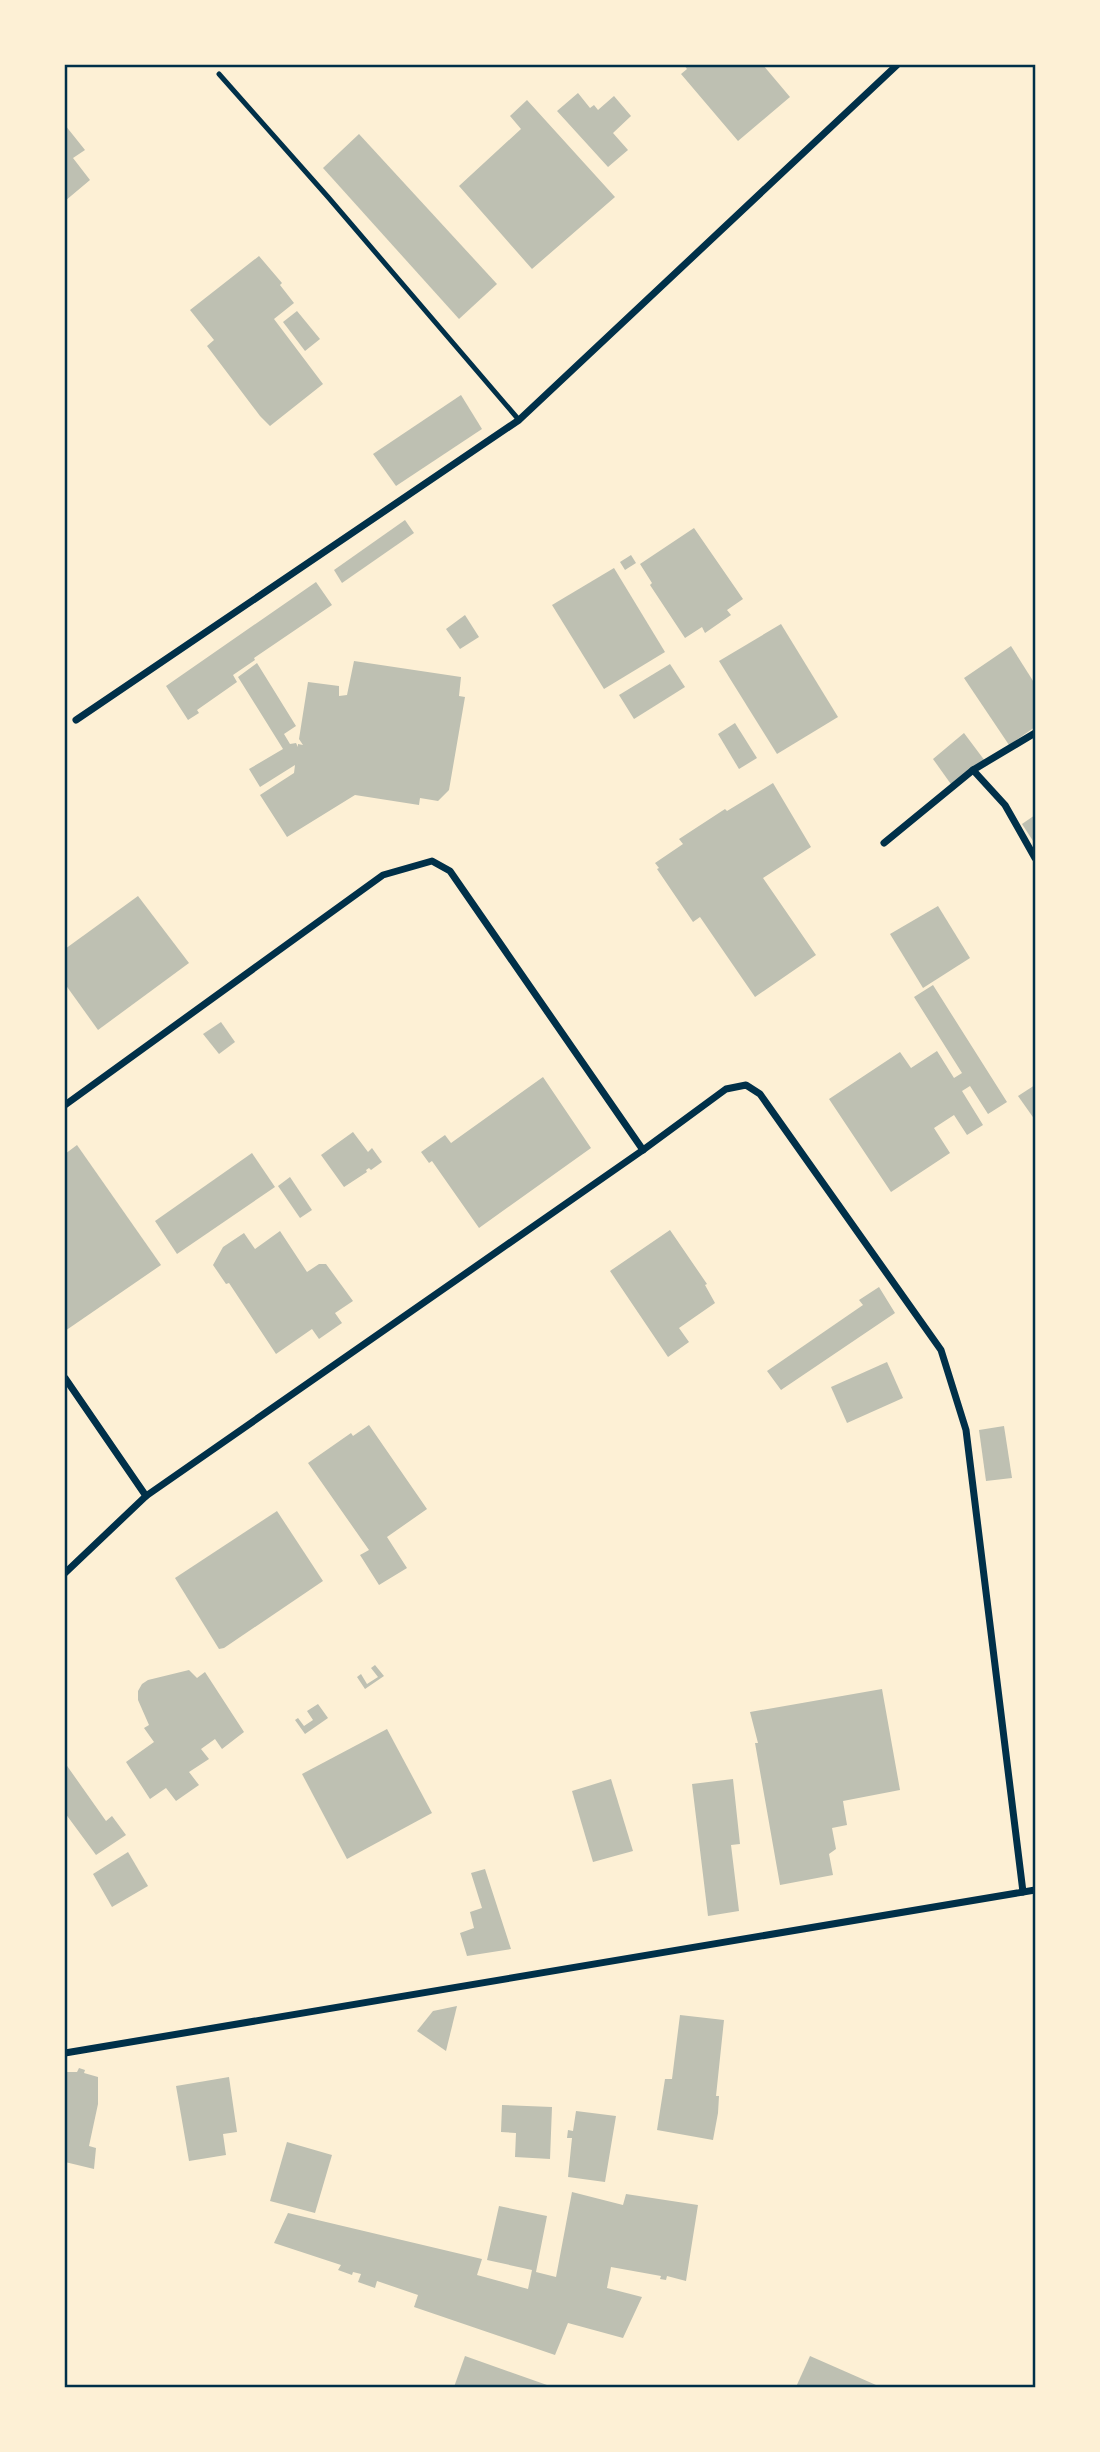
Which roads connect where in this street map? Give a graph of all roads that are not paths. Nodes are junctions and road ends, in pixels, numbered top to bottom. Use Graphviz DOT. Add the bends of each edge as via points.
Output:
graph roads {
  1 [pos="897,65"];
  2 [pos="219,74"];
  3 [pos="519,420"];
  4 [pos="76,720"];
  5 [pos="1035,733"];
  6 [pos="973,770"];
  7 [pos="884,843"];
  8 [pos="1035,858"];
  9 [pos="65,1105"];
  10 [pos="643,1150"];
  11 [pos="65,1378"];
  12 [pos="146,1496"];
  13 [pos="65,1573"];
  14 [pos="1035,1890"];
  15 [pos="1023,1892"];
  16 [pos="65,2053"];
  1 -- 3 [label="street"];
  2 -- 3 [label="lane"];
  3 -- 4 [label="street"];
  5 -- 6 [label="street"];
  6 -- 7 [label="street"];
  6 -- 8 [label="street" via="1005,805"];
  9 -- 10 [label="street" via="383,875 432,861 450,871"];
  10 -- 12 [label="street"];
  10 -- 15 [label="street" via="726,1089 746,1085 760,1094 941,1350 967,1430"];
  11 -- 12 [label="street"];
  12 -- 13 [label="street"];
  14 -- 15 [label="street"];
  15 -- 16 [label="street"];
}
